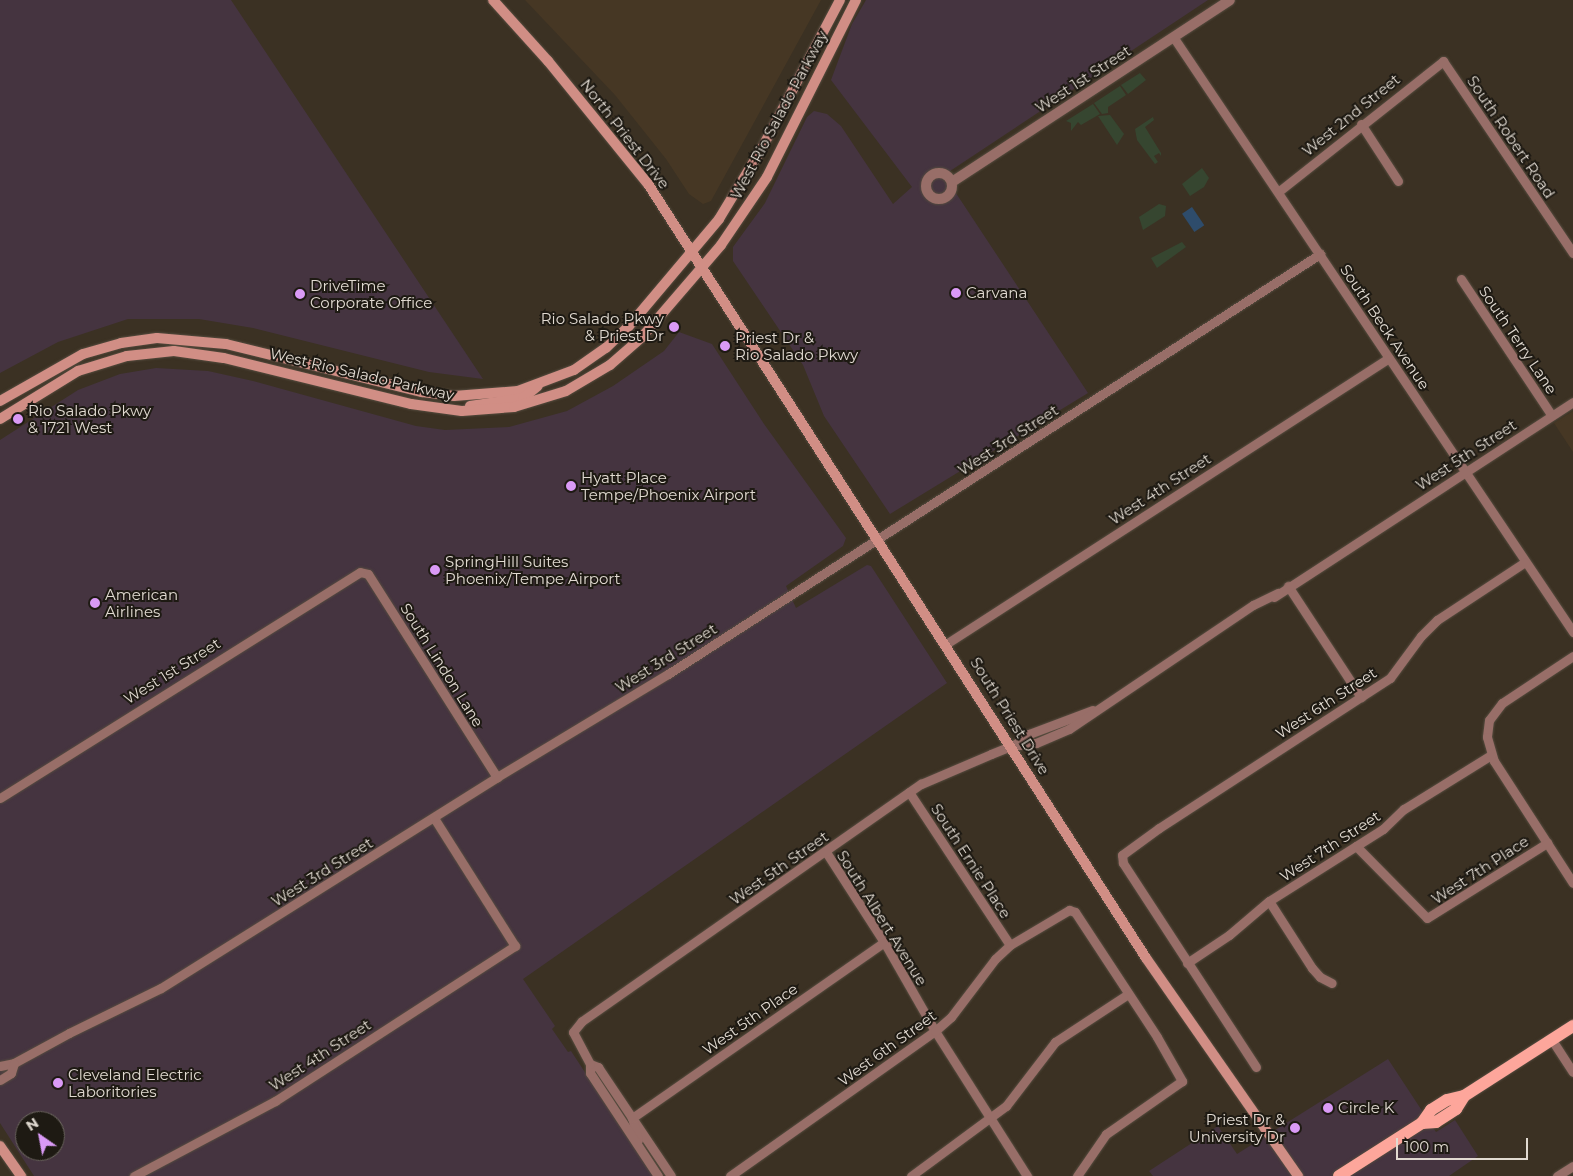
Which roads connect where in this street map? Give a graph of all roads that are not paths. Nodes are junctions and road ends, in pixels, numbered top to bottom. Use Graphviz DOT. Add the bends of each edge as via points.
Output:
graph roads {
  1 [pos="492,0"];
  2 [pos="503,0"];
  3 [pos="840,0"];
  4 [pos="856,0"];
  5 [pos="1230,0"];
  6 [pos="516,24"];
  7 [pos="1174,38"];
  8 [pos="1443,61"];
  9 [pos="1361,124"];
  10 [pos="1398,181"];
  11 [pos="952,182"];
  12 [pos="1278,192"];
  13 [pos="692,252"];
  14 [pos="1573,253"];
  15 [pos="1320,254"];
  16 [pos="703,268"];
  17 [pos="1461,279"];
  18 [pos="175,338"];
  19 [pos="174,351"];
  20 [pos="1389,358"];
  21 [pos="288,359"];
  22 [pos="234,360"];
  23 [pos="538,386"];
  24 [pos="0,401"];
  25 [pos="1573,402"];
  26 [pos="462,411"];
  27 [pos="1552,416"];
  28 [pos="0,418"];
  29 [pos="1465,472"];
  30 [pos="878,540"];
  31 [pos="1525,562"];
  32 [pos="360,572"];
  33 [pos="1288,586"];
  34 [pos="1573,632"];
  35 [pos="946,644"];
  36 [pos="1573,656"];
  37 [pos="1361,698"];
  38 [pos="1012,746"];
  39 [pos="1491,755"];
  40 [pos="497,777"];
  41 [pos="909,792"];
  42 [pos="0,798"];
  43 [pos="434,818"];
  44 [pos="1547,843"];
  45 [pos="1356,846"];
  46 [pos="826,852"];
  47 [pos="1573,883"];
  48 [pos="1269,901"];
  49 [pos="884,942"];
  50 [pos="1010,945"];
  51 [pos="1187,963"];
  52 [pos="1332,983"];
  53 [pos="1128,994"];
  54 [pos="1573,1026"];
  55 [pos="935,1032"];
  56 [pos="1552,1040"];
  57 [pos="14,1063"];
  58 [pos="590,1064"];
  59 [pos="0,1066"];
  60 [pos="1256,1067"];
  61 [pos="1573,1072"];
  62 [pos="0,1080"];
  63 [pos="632,1118"];
  64 [pos="992,1119"];
  65 [pos="0,1146"];
  66 [pos="641,1151"];
  67 [pos="1573,1166"];
  68 [pos="20,1176"];
  69 [pos="134,1176"];
  70 [pos="658,1176"];
  71 [pos="671,1176"];
  72 [pos="730,1176"];
  73 [pos="910,1176"];
  74 [pos="1027,1176"];
  75 [pos="1077,1176"];
  76 [pos="1298,1176"];
  77 [pos="1339,1176"];
  78 [pos="1557,1176"];
  1 -- 6 [label="main road, North Priest Drive"];
  2 -- 6 [label="main road, North Priest Drive"];
  3 -- 13 [label="main road, West Rio Salado Parkway" via="747,175"];
  4 -- 16 [label="main road, West Rio Salado Parkway" via="767,177"];
  5 -- 7 [label="street, West 1st Street"];
  6 -- 13 [label="main road, North Priest Drive" via="621,148"];
  7 -- 11 [label="street, West 1st Street"];
  7 -- 12 [label="street, South Beck Avenue"];
  8 -- 9 [label="street, West 2nd Street"];
  8 -- 14 [label="street, South Robert Road"];
  9 -- 10 [label="street"];
  9 -- 12 [label="street, West 2nd Street"];
  12 -- 15 [label="street, South Beck Avenue"];
  13 -- 16 [label="main road, North Priest Drive"];
  13 -- 23 [label="main road, West Rio Salado Parkway" via="648,306 606,348 574,370"];
  15 -- 20 [label="street, South Beck Avenue"];
  15 -- 30 [label="street, West 3rd Street"];
  16 -- 26 [label="main road, West Rio Salado Parkway" via="647,332 610,365 582,382 554,396 514,407"];
  16 -- 30 [label="main road, South Priest Drive"];
  17 -- 27 [label="street, South Terry Lane"];
  18 -- 19 [label="main road"];
  18 -- 21 [label="main road, West Rio Salado Parkway" via="226,344"];
  18 -- 24 [label="main road, West Rio Salado Parkway" via="121,343 83,354"];
  19 -- 22 [label="main road, West Rio Salado Parkway"];
  19 -- 28 [label="main road, West Rio Salado Parkway" via="127,356 78,371"];
  20 -- 29 [label="street, South Beck Avenue"];
  20 -- 35 [label="street, West 4th Street"];
  21 -- 22 [label="main road" via="276,363 247,358"];
  21 -- 23 [label="main road, West Rio Salado Parkway" via="454,396 498,394"];
  22 -- 26 [label="main road, West Rio Salado Parkway" via="411,404"];
  23 -- 26 [label="main road" via="523,398 472,406"];
  25 -- 27 [label="street, West 5th Street"];
  27 -- 29 [label="street, West 5th Street"];
  29 -- 31 [label="street, South Beck Avenue"];
  29 -- 33 [label="street, West 5th Street"];
  30 -- 35 [label="main road, South Priest Drive"];
  30 -- 40 [label="street, West 3rd Street" via="668,674"];
  31 -- 34 [label="street, South Beck Avenue"];
  31 -- 37 [label="street, West 6th Street" via="1437,620 1390,678"];
  32 -- 40 [label="street, South Lindon Lane" via="368,574"];
  32 -- 42 [label="street, West 1st Street"];
  33 -- 37 [label="street"];
  33 -- 38 [label="street, West 5th Street" via="1267,596 1099,708 1029,734"];
  35 -- 38 [label="main road, South Priest Drive"];
  36 -- 39 [label="street" via="1502,703 1489,720 1487,737"];
  37 -- 51 [label="street, West 6th Street" via="1126,850 1122,863"];
  38 -- 41 [label="street, West 5th Street" via="947,771"];
  38 -- 76 [label="main road, South Priest Drive" via="1146,958"];
  39 -- 44 [label="street"];
  39 -- 45 [label="street, West 7th Street" via="1404,809 1383,829"];
  40 -- 43 [label="street, West 3rd Street"];
  41 -- 46 [label="street, West 5th Street"];
  41 -- 50 [label="street, South Ernie Place"];
  43 -- 57 [label="street, West 3rd Street" via="161,988"];
  43 -- 69 [label="street, West 4th Street" via="515,946 275,1101"];
  44 -- 45 [label="street, West 7th Place" via="1427,918"];
  44 -- 47 [label="street"];
  45 -- 48 [label="street, West 7th Street"];
  46 -- 49 [label="street, South Albert Avenue"];
  46 -- 58 [label="street, West 5th Street" via="582,1021 573,1032"];
  48 -- 51 [label="street, West 7th Street" via="1229,936"];
  48 -- 52 [label="street" via="1312,968"];
  49 -- 55 [label="street, South Albert Avenue"];
  49 -- 63 [label="street, West 5th Place"];
  50 -- 53 [label="street, West 6th Street" via="1069,910 1075,912"];
  50 -- 55 [label="street, West 6th Street"];
  51 -- 60 [label="street"];
  53 -- 64 [label="street" via="1055,1042 1011,1101"];
  53 -- 75 [label="street" via="1182,1081 1106,1134"];
  54 -- 56 [label="main road"];
  55 -- 64 [label="street, South Albert Avenue"];
  55 -- 72 [label="street, West 6th Street"];
  56 -- 61 [label="street"];
  56 -- 77 [label="main road" via="1464,1096 1439,1105 1422,1123"];
  57 -- 59 [label="street, West 3rd Street"];
  57 -- 62 [label="street, West 3rd Street" via="11,1073"];
  58 -- 63 [label="street" via="598,1067"];
  58 -- 66 [label="street" via="590,1073"];
  63 -- 66 [label="street"];
  63 -- 71 [label="street"];
  64 -- 73 [label="street"];
  64 -- 74 [label="street, South Albert Avenue"];
  65 -- 68 [label="main road"];
  66 -- 70 [label="street"];
  67 -- 78 [label="street"];
}
